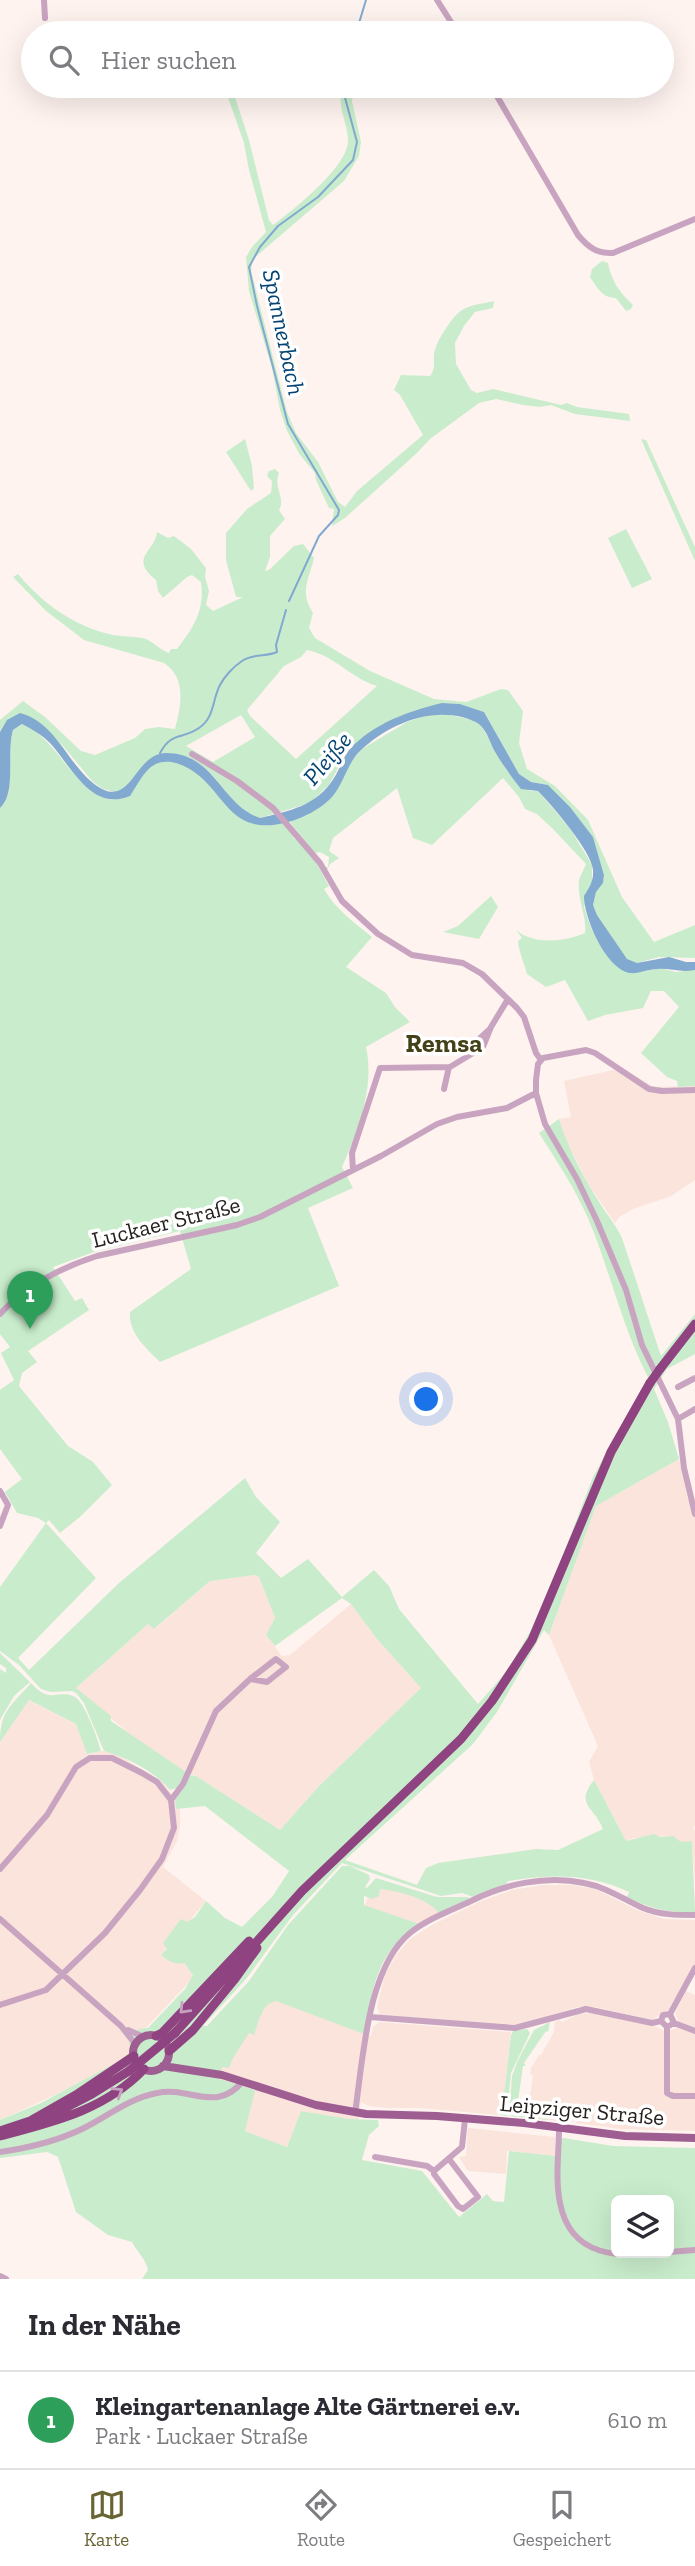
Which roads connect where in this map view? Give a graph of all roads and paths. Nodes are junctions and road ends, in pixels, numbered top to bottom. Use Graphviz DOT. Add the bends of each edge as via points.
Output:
graph roads {
  1 [pos="44,0"];
  2 [pos="437,0"];
  3 [pos="45,18"];
  4 [pos="450,21"];
  5 [pos="498,98"];
  6 [pos="695,219"];
  7 [pos="192,754"];
  8 [pos="508,999"];
  9 [pos="541,1060"];
  10 [pos="449,1067"];
  11 [pos="444,1089"];
  12 [pos="695,1090"];
  13 [pos="536,1093"];
  14 [pos="349,1172"];
  15 [pos="0,1314"];
  16 [pos="695,1324"];
  17 [pos="695,1378"];
  18 [pos="678,1387"];
  19 [pos="695,1409"];
  20 [pos="678,1419"];
  21 [pos="0,1491"];
  22 [pos="693,1497"];
  23 [pos="695,1514"];
  24 [pos="0,1525"];
  25 [pos="250,1679"];
  26 [pos="171,1800"];
  27 [pos="0,1869"];
  28 [pos="695,1915"];
  29 [pos="0,1919"];
  30 [pos="268,1928"];
  31 [pos="695,1968"];
  32 [pos="64,1975"];
  33 [pos="0,2006"];
  34 [pos="670,2014"];
  35 [pos="370,2017"];
  36 [pos="661,2021"];
  37 [pos="121,2025"];
  38 [pos="671,2025"];
  39 [pos="695,2031"];
  40 [pos="156,2036"];
  41 [pos="144,2037"];
  42 [pos="136,2045"];
  43 [pos="169,2054"];
  44 [pos="134,2056"];
  45 [pos="163,2066"];
  46 [pos="144,2069"];
  47 [pos="189,2071"];
  48 [pos="243,2081"];
  49 [pos="695,2096"];
  50 [pos="355,2113"];
  51 [pos="51,2115"];
  52 [pos="465,2119"];
  53 [pos="32,2120"];
  54 [pos="559,2127"];
  55 [pos="3,2134"];
  56 [pos="695,2138"];
  57 [pos="0,2152"];
  58 [pos="375,2157"];
  59 [pos="449,2159"];
  60 [pos="434,2171"];
  61 [pos="695,2250"];
  62 [pos="674,2252"];
  63 [pos="611,2255"];
  64 [pos="0,2276"];
  65 [pos="6,2279"];
  1 -- 3 [label="street"];
  2 -- 4 [label="street"];
  5 -- 6 [label="street" via="591,249 613,253"];
  7 -- 8 [label="street" via="273,808 320,863 342,901 378,934 412,955 473,967"];
  8 -- 9 [label="street" via="524,1017"];
  8 -- 10 [label="street" via="479,1039 478,1051"];
  9 -- 12 [label="street" via="586,1050 649,1089"];
  9 -- 13 [label="street"];
  10 -- 11 [label="street"];
  10 -- 14 [label="street" via="380,1068"];
  13 -- 14 [label="street, Luckaer Straße" via="507,1108 437,1124"];
  13 -- 20 [label="street" via="545,1124 597,1221 626,1290 642,1345"];
  14 -- 15 [label="street, Luckaer Straße" via="260,1217 77,1263 36,1283"];
  16 -- 30 [label="highway, bridge" via="624,1426 546,1611 492,1701 461,1739 335,1857"];
  17 -- 18 [label="street"];
  19 -- 20 [label="street"];
  20 -- 22 [label="street"];
  21 -- 24 [label="street" via="7,1509"];
  22 -- 23 [label="street"];
  25 -- 25 [label="street" via="276,1659 286,1667 267,1682"];
  25 -- 26 [label="street" via="216,1711"];
  26 -- 27 [label="street" via="157,1782 142,1773 112,1758 90,1758 76,1767 47,1815"];
  26 -- 32 [label="street" via="174,1828 162,1858 105,1933"];
  28 -- 35 [label="street" via="652,1911 584,1882 546,1881 502,1888 424,1923 403,1940 379,1977"];
  29 -- 32 [label="street"];
  30 -- 40 [label="highway, one-way"];
  30 -- 43 [label="highway" via="234,1980"];
  30 -- 51 [label="highway, bridge" via="176,2032 128,2071"];
  31 -- 34 [label="street"];
  32 -- 33 [label="street" via="46,1990"];
  32 -- 37 [label="street"];
  34 -- 36 [label="street" via="663,2015"];
  34 -- 38 [label="street" via="674,2019"];
  35 -- 36 [label="street" via="515,2028 586,2008 652,2023"];
  35 -- 50 [label="street"];
  36 -- 38 [label="street"];
  37 -- 41 [label="street"];
  37 -- 42 [label="street"];
  38 -- 39 [label="street"];
  38 -- 49 [label="street" via="667,2093"];
  40 -- 41 [label="main road"];
  40 -- 43 [label="main road"];
  41 -- 42 [label="main road"];
  42 -- 44 [label="main road"];
  43 -- 45 [label="main road"];
  43 -- 47 [label="main road, Leipziger Straße"];
  44 -- 46 [label="main road"];
  44 -- 53 [label="highway"];
  45 -- 46 [label="main road"];
  45 -- 47 [label="main road, Leipziger Straße"];
  55 -- 46 [label="highway, one-way" via="53,2122 97,2104 124,2089"];
  47 -- 48 [label="main road, Leipziger Straße"];
  48 -- 50 [label="main road, Leipziger Straße"];
  48 -- 57 [label="street" via="218,2098 178,2092 152,2094 58,2139"];
  50 -- 52 [label="main road, Leipziger Straße"];
  51 -- 53 [label="highway"];
  51 -- 55 [label="highway"];
  52 -- 54 [label="main road, Leipziger Straße"];
  52 -- 59 [label="street, Leipziger Straße" via="462,2147"];
  53 -- 55 [label="highway"];
  54 -- 56 [label="main road, Leipziger Straße"];
  54 -- 63 [label="street" via="562,2210 572,2230 586,2243"];
  58 -- 60 [label="street" via="427,2165"];
  59 -- 60 [label="street, Leipziger Straße"];
  59 -- 60 [label="street" via="478,2197 463,2209"];
  61 -- 62 [label="street"];
  64 -- 65 [label="street"];
}
